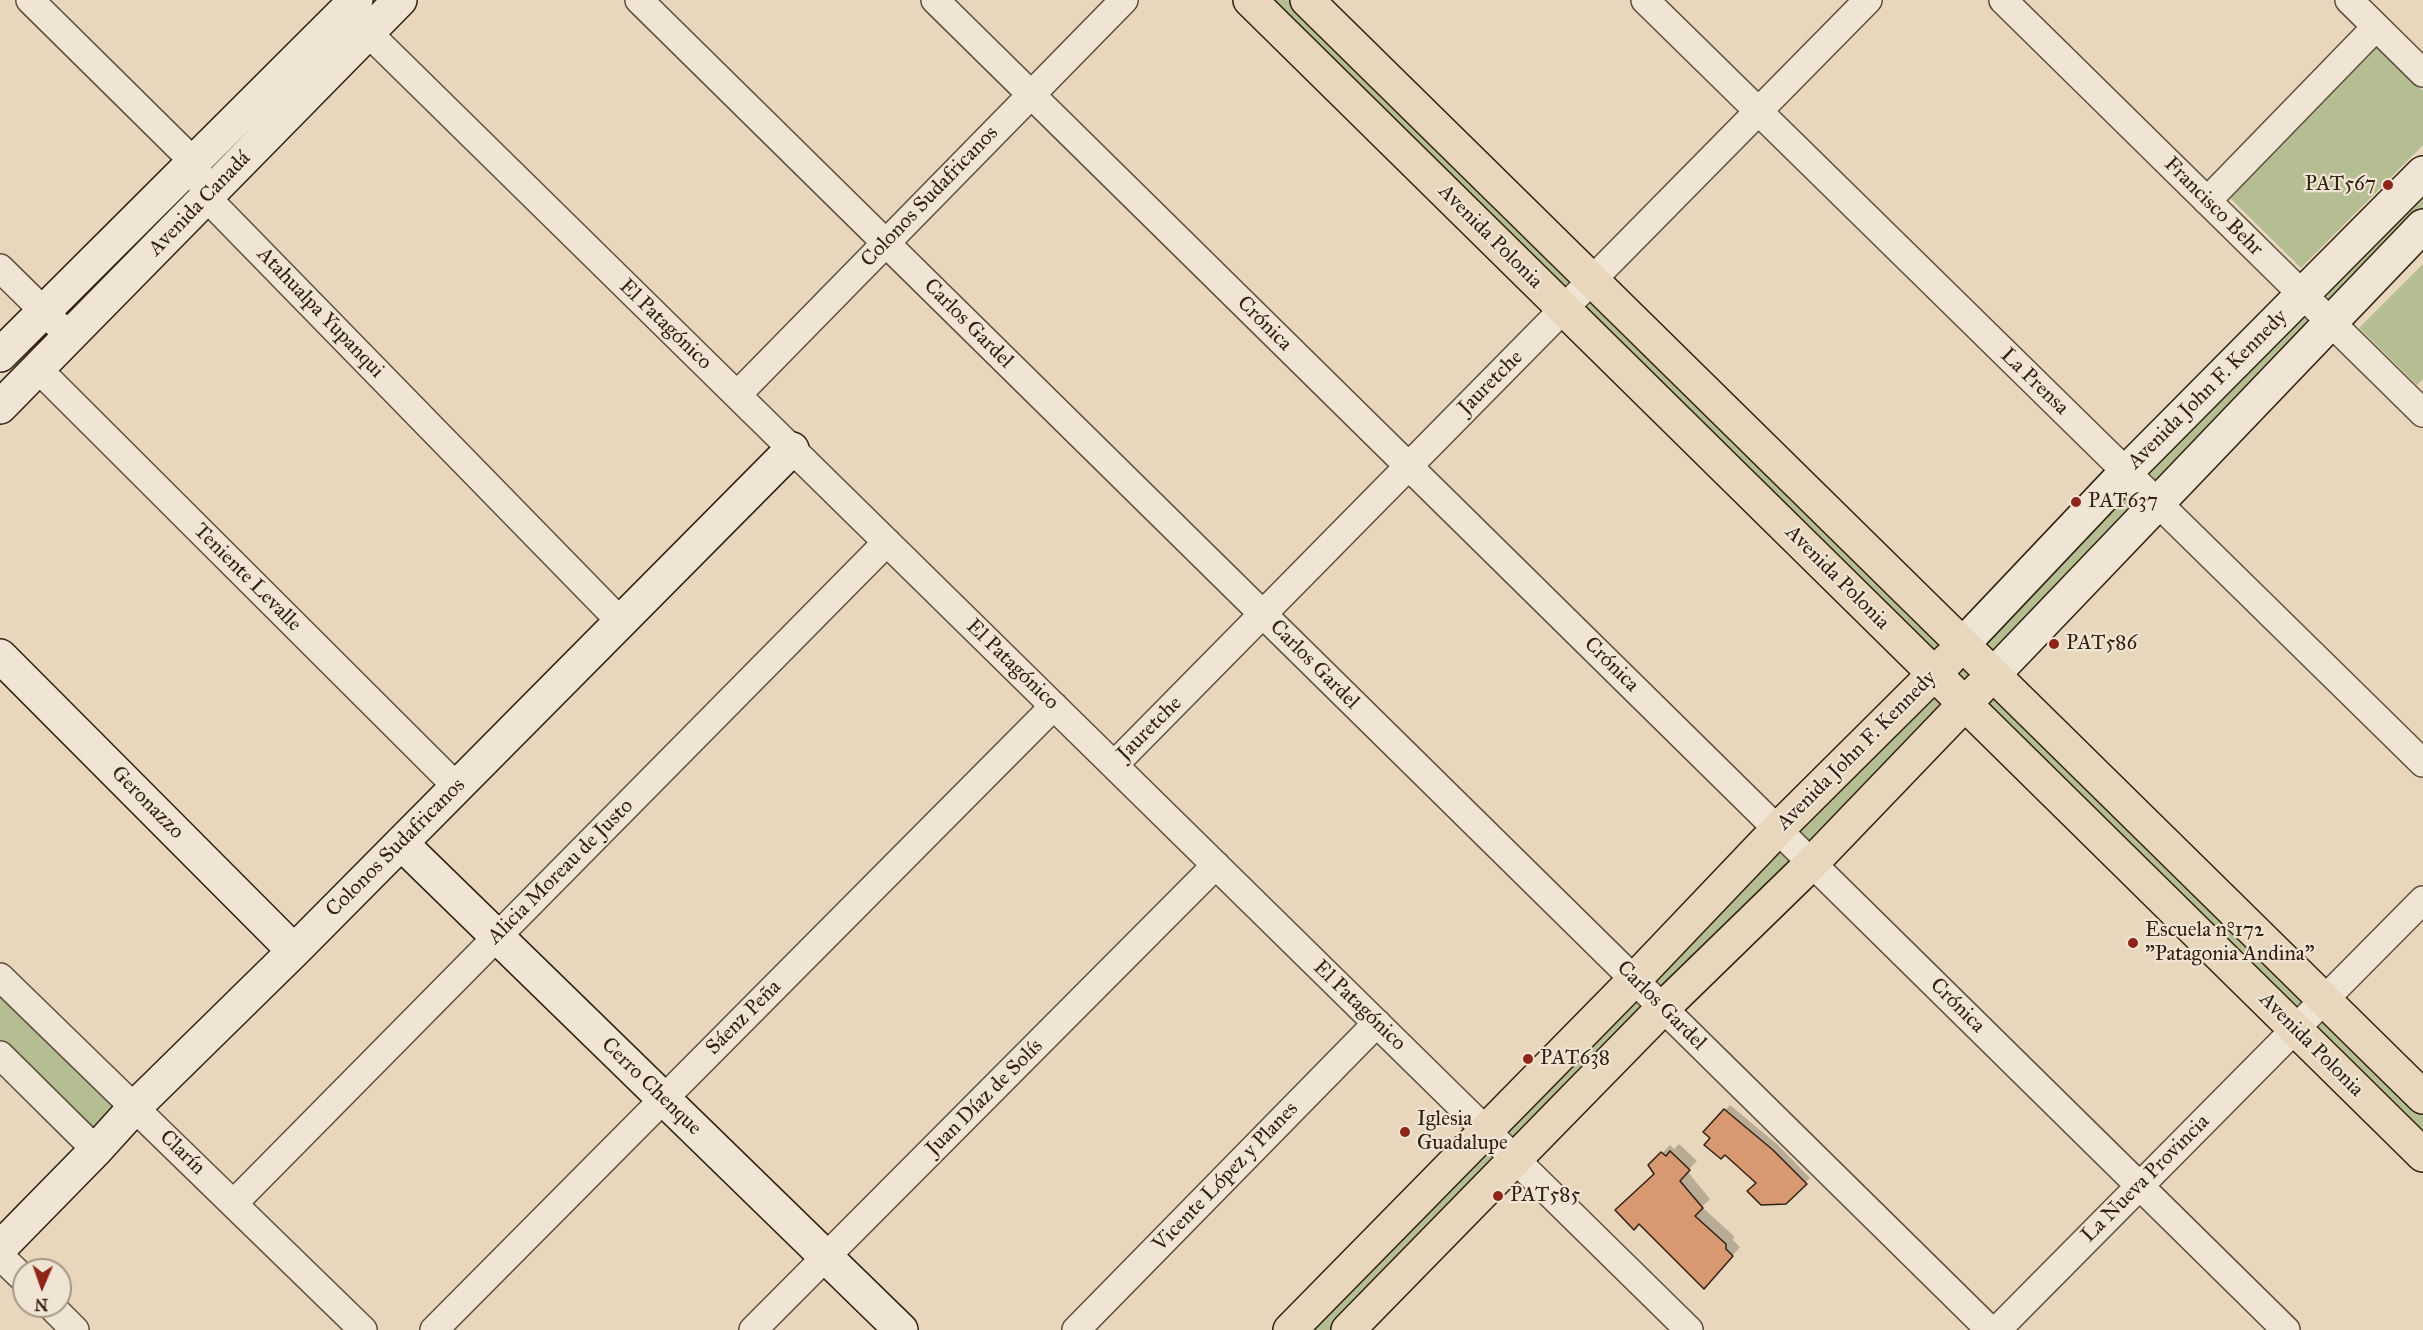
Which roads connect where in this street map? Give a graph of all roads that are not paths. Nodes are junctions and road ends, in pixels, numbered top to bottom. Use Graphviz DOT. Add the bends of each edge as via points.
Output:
graph roads {
  1 [pos="30,0"];
  2 [pos="400,0"];
  3 [pos="639,0"];
  4 [pos="935,0"];
  5 [pos="1124,0"];
  6 [pos="1250,0"];
  7 [pos="1307,0"];
  8 [pos="1645,0"];
  9 [pos="1868,0"];
  10 [pos="2002,0"];
  11 [pos="2349,0"];
  12 [pos="351,11"];
  13 [pos="2376,27"];
  14 [pos="2423,73"];
  15 [pos="1031,95"];
  16 [pos="1758,111"];
  17 [pos="195,163"];
  18 [pos="2423,173"];
  19 [pos="206,197"];
  20 [pos="2207,201"];
  21 [pos="2423,226"];
  22 [pos="886,243"];
  23 [pos="0,268"];
  24 [pos="1592,279"];
  25 [pos="2303,296"];
  26 [pos="1564,309"];
  27 [pos="44,312"];
  28 [pos="2331,322"];
  29 [pos="70,337"];
  30 [pos="0,355"];
  31 [pos="38,369"];
  32 [pos="736,395"];
  33 [pos="2420,405"];
  34 [pos="0,407"];
  35 [pos="792,449"];
  36 [pos="1409,466"];
  37 [pos="2126,472"];
  38 [pos="2159,504"];
  39 [pos="887,542"];
  40 [pos="1263,614"];
  41 [pos="621,622"];
  42 [pos="1964,644"];
  43 [pos="0,656"];
  44 [pos="1935,674"];
  45 [pos="1994,674"];
  46 [pos="1965,704"];
  47 [pos="1054,706"];
  48 [pos="2423,764"];
  49 [pos="1114,765"];
  50 [pos="457,787"];
  51 [pos="1778,830"];
  52 [pos="401,843"];
  53 [pos="1812,863"];
  54 [pos="1215,865"];
  55 [pos="2423,900"];
  56 [pos="498,937"];
  57 [pos="294,951"];
  58 [pos="0,977"];
  59 [pos="1634,980"];
  60 [pos="2325,999"];
  61 [pos="1663,1008"];
  62 [pos="1377,1023"];
  63 [pos="2296,1029"];
  64 [pos="0,1054"];
  65 [pos="2423,1097"];
  66 [pos="664,1099"];
  67 [pos="135,1107"];
  68 [pos="1486,1131"];
  69 [pos="96,1150"];
  70 [pos="2423,1155"];
  71 [pos="1515,1159"];
  72 [pos="2140,1185"];
  73 [pos="235,1202"];
  74 [pos="0,1248"];
  75 [pos="0,1256"];
  76 [pos="827,1258"];
  77 [pos="12,1268"];
  78 [pos="63,1318"];
  79 [pos="75,1330"];
  80 [pos="363,1330"];
  81 [pos="434,1330"];
  82 [pos="753,1330"];
  83 [pos="901,1330"];
  84 [pos="1076,1330"];
  85 [pos="1290,1330"];
  86 [pos="1348,1330"];
  87 [pos="1689,1330"];
  88 [pos="1990,1330"];
  89 [pos="1997,1330"];
  90 [pos="2286,1330"];
  1 -- 17 [label="street, Atahualpa Yupanqui"];
  2 -- 12 [label="main road, Avenida Canadá"];
  3 -- 22 [label="street, Carlos Gardel"];
  4 -- 15 [label="street, Crónica"];
  5 -- 15 [label="street, Colonos Sudafricanos"];
  6 -- 26 [label="main road, Avenida Polonia"];
  7 -- 24 [label="main road, Avenida Polonia"];
  8 -- 16 [label="street, La Prensa"];
  9 -- 16 [label="street, Jauretche"];
  10 -- 20 [label="street, Francisco Behr"];
  11 -- 13 [label="street"];
  12 -- 17 [label="main road, Avenida Canadá"];
  12 -- 19 [label="main road, Avenida Canadá"];
  12 -- 32 [label="street, El Patagónico"];
  13 -- 14 [label="street"];
  13 -- 20 [label="street"];
  15 -- 22 [label="street, Colonos Sudafricanos"];
  15 -- 36 [label="street, Crónica"];
  16 -- 24 [label="street, Jauretche"];
  16 -- 37 [label="street, La Prensa"];
  17 -- 19 [label="street, Atahualpa Yupanqui"];
  17 -- 27 [label="main road, Avenida Canadá"];
  18 -- 25 [label="main road, Avenida John F. Kennedy"];
  19 -- 29 [label="main road, Avenida Canadá"];
  19 -- 41 [label="street, Atahualpa Yupanqui"];
  20 -- 25 [label="street, Francisco Behr"];
  21 -- 28 [label="main road, Avenida John F. Kennedy"];
  22 -- 32 [label="street, Colonos Sudafricanos"];
  22 -- 40 [label="street, Carlos Gardel"];
  23 -- 27 [label="street"];
  24 -- 26 [label="street, Jauretche"];
  24 -- 42 [label="main road, Avenida Polonia"];
  25 -- 28 [label="street, Francisco Behr"];
  25 -- 37 [label="main road, Avenida John F. Kennedy"];
  26 -- 36 [label="street, Jauretche"];
  26 -- 44 [label="main road, Avenida Polonia"];
  27 -- 29 [label="street"];
  27 -- 30 [label="main road, Avenida Canadá"];
  28 -- 33 [label="street, Francisco Behr"];
  28 -- 38 [label="main road, Avenida John F. Kennedy"];
  29 -- 31 [label="main road, Avenida Canadá"];
  31 -- 34 [label="main road, Avenida Canadá"];
  31 -- 50 [label="street, Teniente Levalle"];
  32 -- 35 [label="street, El Patagónico"];
  35 -- 39 [label="street, El Patagónico"];
  35 -- 41 [label="main road, Colonos Sudafricanos"];
  36 -- 40 [label="street, Jauretche"];
  36 -- 51 [label="street, Crónica"];
  37 -- 38 [label="street, La Prensa"];
  37 -- 42 [label="main road, Avenida John F. Kennedy"];
  38 -- 45 [label="main road, Avenida John F. Kennedy"];
  38 -- 48 [label="street, La Prensa"];
  39 -- 47 [label="street, El Patagónico"];
  39 -- 56 [label="street, Alicia Moreau de Justo"];
  40 -- 49 [label="street, Jauretche"];
  40 -- 59 [label="street, Carlos Gardel"];
  41 -- 50 [label="main road, Colonos Sudafricanos"];
  42 -- 44 [label="main road, Avenida John F. Kennedy"];
  42 -- 45 [label="main road, Avenida Polonia"];
  43 -- 57 [label="main road, Geronazzo"];
  44 -- 46 [label="main road, Avenida Polonia"];
  44 -- 51 [label="main road, Avenida John F. Kennedy"];
  45 -- 46 [label="main road, Avenida John F. Kennedy"];
  45 -- 60 [label="main road, Avenida Polonia"];
  46 -- 53 [label="main road, Avenida John F. Kennedy"];
  46 -- 63 [label="main road, Avenida Polonia"];
  47 -- 49 [label="street, El Patagónico"];
  47 -- 66 [label="street, Sáenz Peña"];
  49 -- 54 [label="street, El Patagónico"];
  50 -- 52 [label="main road, Colonos Sudafricanos"];
  51 -- 53 [label="street, Crónica"];
  51 -- 59 [label="main road, Avenida John F. Kennedy"];
  52 -- 56 [label="main road, Cerro Chenque"];
  52 -- 57 [label="main road, Colonos Sudafricanos"];
  53 -- 61 [label="main road, Avenida John F. Kennedy"];
  53 -- 72 [label="street, Crónica"];
  54 -- 62 [label="street, El Patagónico"];
  54 -- 76 [label="street, Juan Díaz de Solís"];
  55 -- 60 [label="street"];
  56 -- 66 [label="main road, Cerro Chenque"];
  56 -- 73 [label="street, Alicia Moreau de Justo"];
  57 -- 67 [label="main road, Colonos Sudafricanos"];
  58 -- 67 [label="street, Clarín"];
  59 -- 61 [label="street, Carlos Gardel"];
  59 -- 68 [label="main road, Avenida John F. Kennedy"];
  60 -- 63 [label="street, La Nueva Provincia"];
  60 -- 65 [label="main road, Avenida Polonia"];
  61 -- 71 [label="main road, Avenida John F. Kennedy"];
  61 -- 88 [label="street, Carlos Gardel"];
  62 -- 68 [label="street, El Patagónico"];
  62 -- 84 [label="street, Vicente López y Planes"];
  63 -- 70 [label="main road, Avenida Polonia"];
  63 -- 72 [label="street, La Nueva Provincia"];
  64 -- 69 [label="street"];
  66 -- 76 [label="main road, Cerro Chenque"];
  66 -- 81 [label="street, Sáenz Peña"];
  67 -- 69 [label="main road, Colonos Sudafricanos"];
  67 -- 73 [label="street, Clarín"];
  68 -- 71 [label="street, El Patagónico"];
  68 -- 85 [label="main road, Avenida John F. Kennedy"];
  69 -- 74 [label="main road, Colonos Sudafricanos"];
  71 -- 86 [label="main road, Avenida John F. Kennedy"];
  71 -- 87 [label="street, El Patagónico"];
  72 -- 89 [label="street, La Nueva Provincia"];
  72 -- 90 [label="street, Crónica"];
  73 -- 80 [label="street, Clarín"];
  75 -- 77 [label="street"];
  76 -- 82 [label="street, Juan Díaz de Solís"];
  76 -- 83 [label="main road, Cerro Chenque"];
  78 -- 79 [label="street"];
}
